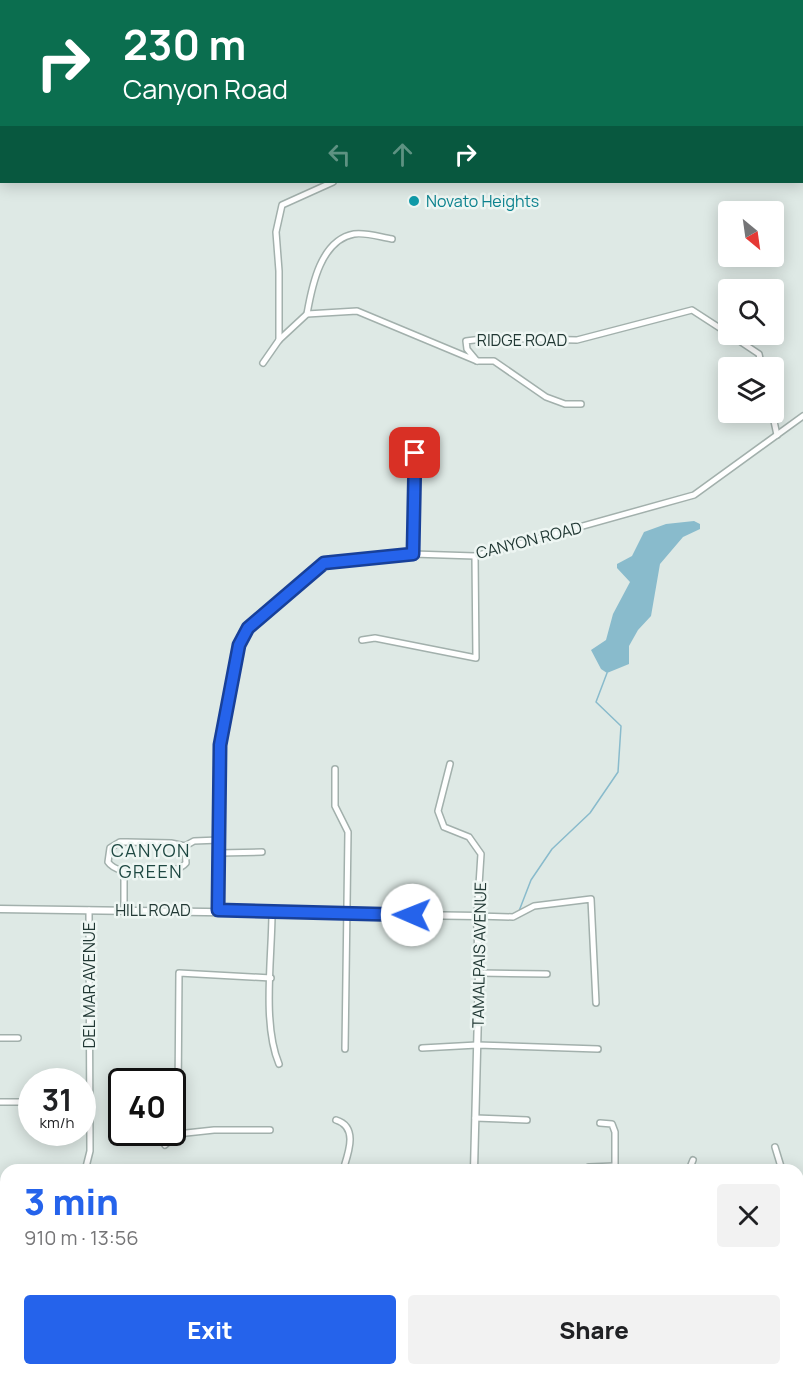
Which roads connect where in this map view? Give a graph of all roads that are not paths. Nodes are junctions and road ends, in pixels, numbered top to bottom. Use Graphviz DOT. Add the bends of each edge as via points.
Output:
graph roads {
  1 [pos="331,183"];
  2 [pos="392,239"];
  3 [pos="307,314"];
  4 [pos="718,327"];
  5 [pos="279,340"];
  6 [pos="746,345"];
  7 [pos="760,357"];
  8 [pos="477,361"];
  9 [pos="263,363"];
  10 [pos="581,404"];
  11 [pos="803,416"];
  12 [pos="774,423"];
  13 [pos="777,435"];
  14 [pos="415,453"];
  15 [pos="413,554"];
  16 [pos="475,556"];
  17 [pos="362,640"];
  18 [pos="450,764"];
  19 [pos="335,769"];
  20 [pos="219,840"];
  21 [pos="185,846"];
  22 [pos="262,852"];
  23 [pos="219,853"];
  24 [pos="124,872"];
  25 [pos="0,909"];
  26 [pos="89,910"];
  27 [pos="124,910"];
  28 [pos="218,910"];
  29 [pos="272,913"];
  30 [pos="346,914"];
  31 [pos="477,916"];
  32 [pos="479,974"];
  33 [pos="547,974"];
  34 [pos="271,978"];
  35 [pos="596,1003"];
  36 [pos="0,1038"];
  37 [pos="18,1038"];
  38 [pos="477,1045"];
  39 [pos="345,1048"];
  40 [pos="422,1048"];
  41 [pos="598,1049"];
  42 [pos="279,1064"];
  43 [pos="87,1068"];
  44 [pos="178,1068"];
  45 [pos="0,1102"];
  46 [pos="18,1102"];
  47 [pos="475,1118"];
  48 [pos="336,1120"];
  49 [pos="527,1120"];
  50 [pos="600,1123"];
  51 [pos="270,1130"];
  52 [pos="186,1133"];
  53 [pos="89,1146"];
  54 [pos="775,1147"];
  55 [pos="693,1160"];
  56 [pos="87,1164"];
  57 [pos="345,1164"];
  58 [pos="474,1164"];
  59 [pos="615,1164"];
  60 [pos="691,1164"];
  61 [pos="780,1164"];
  1 -- 5 [label="street" via="282,205 276,232"];
  2 -- 3 [label="street" via="357,233 331,245"];
  3 -- 5 [label="street"];
  3 -- 8 [label="street, RIDGE ROAD" via="357,311"];
  4 -- 8 [label="street, RIDGE ROAD" via="692,310 577,340 466,341"];
  5 -- 9 [label="street"];
  6 -- 7 [label="street, RIDGE ROAD"];
  8 -- 10 [label="street" via="494,361 546,397 565,404"];
  11 -- 13 [label="street, CANYON ROAD"];
  12 -- 13 [label="street"];
  13 -- 16 [label="street, CANYON ROAD" via="694,495"];
  14 -- 15 [label="street"];
  15 -- 16 [label="street, CANYON ROAD"];
  15 -- 20 [label="street, CANYON ROAD" via="324,563 248,628 239,645 220,745"];
  16 -- 17 [label="street" via="476,658 375,638"];
  18 -- 31 [label="street, TAMALPAIS AVENUE" via="438,811 444,827 469,837 481,854"];
  19 -- 30 [label="street" via="335,806 348,832"];
  20 -- 21 [label="street" via="194,841"];
  20 -- 23 [label="street, CANYON ROAD"];
  21 -- 24 [label="street" via="186,864 180,870"];
  21 -- 24 [label="street" via="117,844 111,848 108,862"];
  22 -- 23 [label="street"];
  23 -- 28 [label="street, CANYON ROAD"];
  24 -- 27 [label="street"];
  25 -- 26 [label="street, HILL ROAD"];
  26 -- 27 [label="street, HILL ROAD"];
  26 -- 43 [label="street, DEL MAR AVENUE"];
  27 -- 28 [label="street, HILL ROAD"];
  28 -- 29 [label="street, HILL ROAD"];
  29 -- 30 [label="street, HILL ROAD"];
  29 -- 34 [label="street"];
  30 -- 31 [label="street, HILL ROAD"];
  30 -- 39 [label="street"];
  31 -- 32 [label="street, TAMALPAIS AVENUE"];
  31 -- 35 [label="street, HILL ROAD" via="513,917 534,906 591,899"];
  32 -- 33 [label="street"];
  32 -- 38 [label="street, TAMALPAIS AVENUE"];
  34 -- 42 [label="street" via="268,1014"];
  34 -- 44 [label="street" via="179,973"];
  36 -- 37 [label="street"];
  38 -- 40 [label="street"];
  38 -- 41 [label="street"];
  38 -- 47 [label="street, TAMALPAIS AVENUE"];
  45 -- 46 [label="street"];
  47 -- 49 [label="street"];
  47 -- 58 [label="street, TAMALPAIS AVENUE"];
  48 -- 57 [label="street" via="349,1131"];
  50 -- 59 [label="street" via="612,1124 615,1132"];
  51 -- 52 [label="street"];
  53 -- 56 [label="street, DEL MAR AVENUE"];
  54 -- 61 [label="street"];
  55 -- 60 [label="street"];
}
